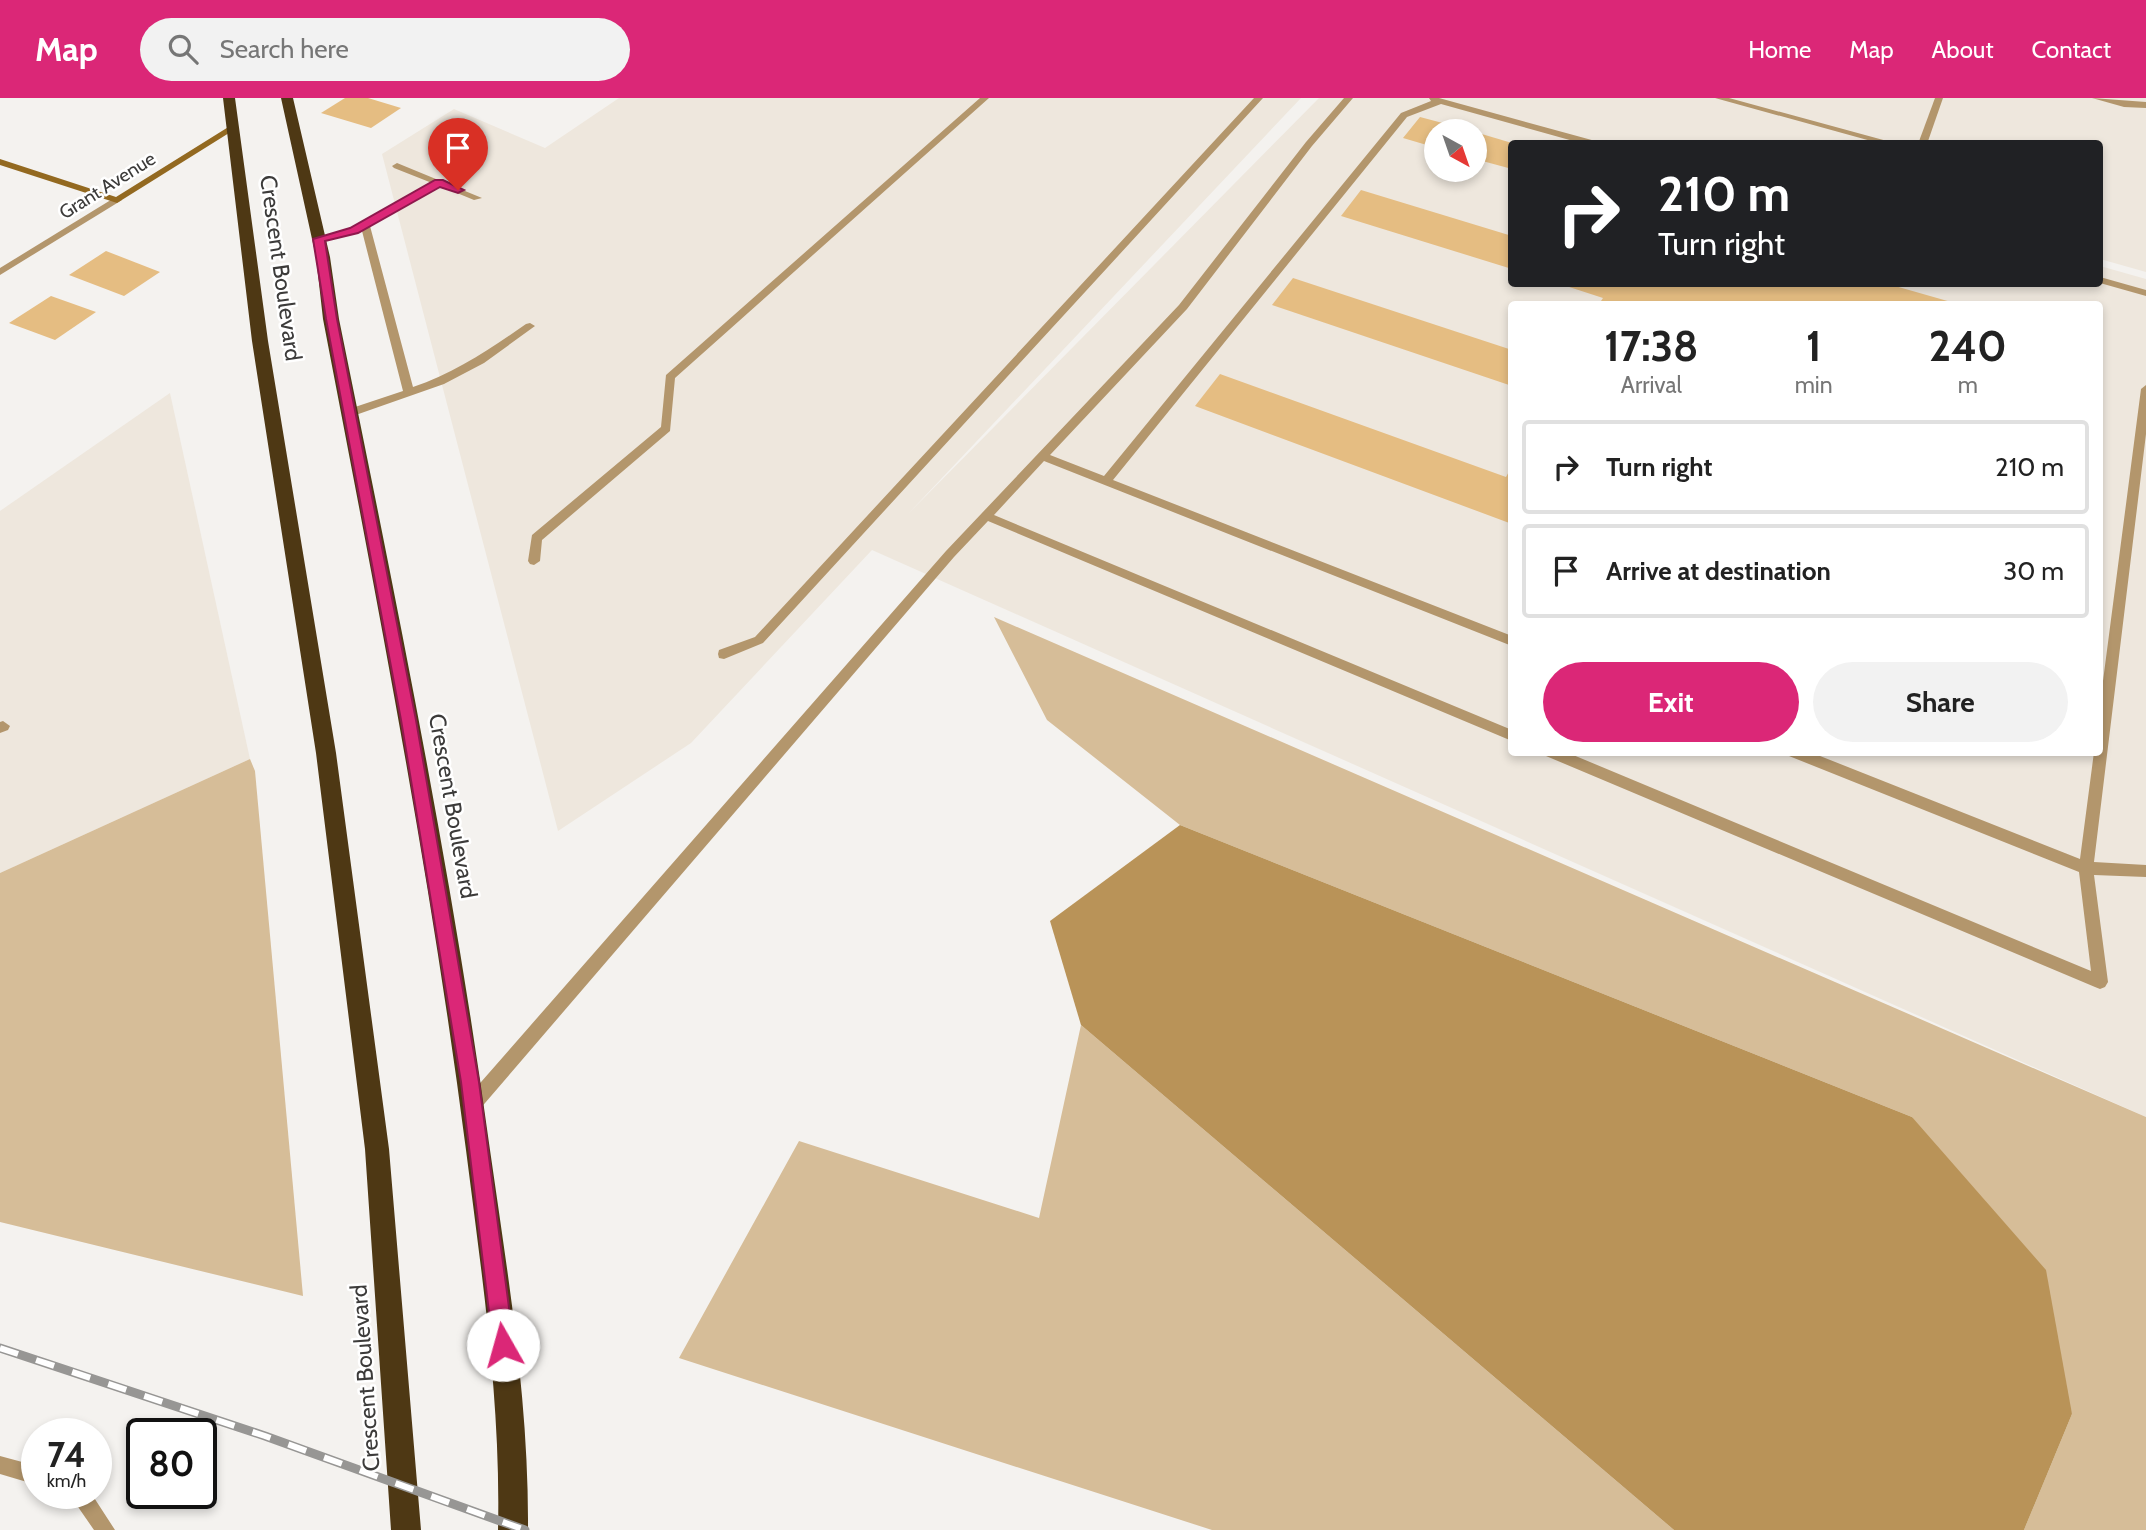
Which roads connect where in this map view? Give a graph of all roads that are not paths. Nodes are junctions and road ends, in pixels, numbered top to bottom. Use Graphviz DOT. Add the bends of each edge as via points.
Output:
graph roads {
  1 [pos="229,98"];
  2 [pos="287,98"];
  3 [pos="985,98"];
  4 [pos="1259,98"];
  5 [pos="1349,98"];
  6 [pos="1429,98"];
  7 [pos="1719,98"];
  8 [pos="1939,98"];
  9 [pos="2096,98"];
  10 [pos="1440,101"];
  11 [pos="2146,105"];
  12 [pos="233,128"];
  13 [pos="1581,140"];
  14 [pos="1879,140"];
  15 [pos="1923,140"];
  16 [pos="0,162"];
  17 [pos="397,166"];
  18 [pos="439,183"];
  19 [pos="477,198"];
  20 [pos="117,200"];
  21 [pos="365,225"];
  22 [pos="319,239"];
  23 [pos="0,272"];
  24 [pos="2103,282"];
  25 [pos="2146,293"];
  26 [pos="530,326"];
  27 [pos="2146,389"];
  28 [pos="409,393"];
  29 [pos="350,414"];
  30 [pos="1042,456"];
  31 [pos="1106,481"];
  32 [pos="986,516"];
  33 [pos="534,561"];
  34 [pos="1508,639"];
  35 [pos="724,654"];
  36 [pos="2103,732"];
  37 [pos="1508,734"];
  38 [pos="1561,756"];
  39 [pos="1804,756"];
  40 [pos="2100,756"];
  41 [pos="2086,868"];
  42 [pos="2146,871"];
  43 [pos="473,1104"];
  44 [pos="0,1465"];
  45 [pos="21,1471"];
  46 [pos="91,1509"];
  47 [pos="106,1530"];
  48 [pos="406,1530"];
  49 [pos="513,1530"];
  1 -- 12 [label="highway, Crescent Boulevard"];
  2 -- 22 [label="highway, Crescent Boulevard"];
  3 -- 33 [label="street" via="670,377 666,428 536,538"];
  4 -- 35 [label="street" via="759,640"];
  5 -- 30 [label="street" via="1183,307"];
  6 -- 10 [label="street"];
  7 -- 14 [label="street"];
  8 -- 15 [label="street"];
  9 -- 11 [label="street"];
  10 -- 13 [label="street"];
  10 -- 31 [label="street" via="1404,115"];
  12 -- 20 [label="street, Grant Avenue"];
  12 -- 48 [label="highway, Crescent Boulevard" via="260,341 326,753 377,1149"];
  16 -- 20 [label="street"];
  17 -- 18 [label="street"];
  18 -- 19 [label="street"];
  18 -- 21 [label="street"];
  20 -- 23 [label="street, Grant Avenue"];
  21 -- 22 [label="street"];
  21 -- 28 [label="street"];
  22 -- 29 [label="highway, Crescent Boulevard"];
  24 -- 25 [label="street"];
  26 -- 28 [label="street" via="480,362"];
  27 -- 36 [label="street"];
  28 -- 29 [label="street"];
  29 -- 43 [label="highway, Crescent Boulevard" via="409,720"];
  30 -- 31 [label="street"];
  30 -- 32 [label="street"];
  31 -- 34 [label="street"];
  32 -- 37 [label="street"];
  32 -- 43 [label="street"];
  38 -- 41 [label="street" via="2100,982"];
  39 -- 41 [label="street"];
  40 -- 41 [label="street"];
  41 -- 42 [label="street"];
  43 -- 49 [label="highway, Crescent Boulevard" via="510,1398 516,1472"];
  44 -- 45 [label="street"];
  46 -- 47 [label="street"];
}
